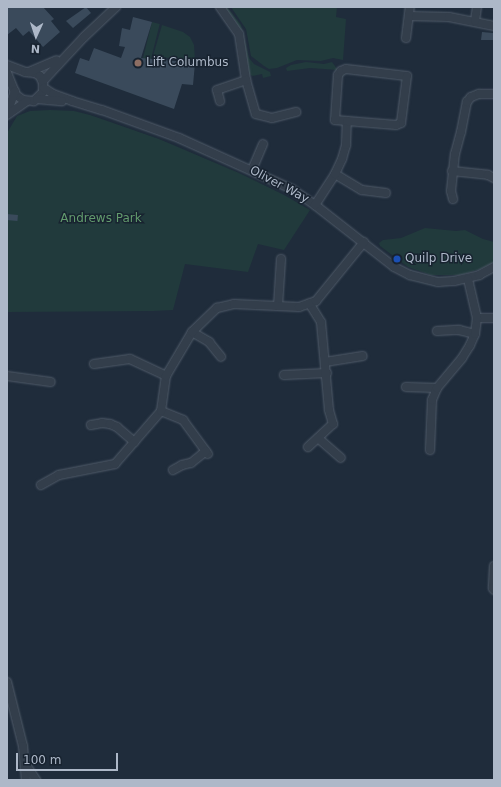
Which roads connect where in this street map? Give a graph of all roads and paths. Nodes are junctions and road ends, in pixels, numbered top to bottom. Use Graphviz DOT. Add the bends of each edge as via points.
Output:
graph roads {
  1 [pos="116,7"];
  2 [pos="220,7"];
  3 [pos="410,7"];
  4 [pos="478,7"];
  5 [pos="410,16"];
  6 [pos="475,21"];
  7 [pos="494,26"];
  8 [pos="406,38"];
  9 [pos="68,54"];
  10 [pos="7,65"];
  11 [pos="27,72"];
  12 [pos="7,73"];
  13 [pos="246,80"];
  14 [pos="43,84"];
  15 [pos="14,89"];
  16 [pos="494,94"];
  17 [pos="37,99"];
  18 [pos="27,101"];
  19 [pos="72,101"];
  20 [pos="220,101"];
  21 [pos="296,112"];
  22 [pos="7,115"];
  23 [pos="347,121"];
  24 [pos="263,144"];
  25 [pos="252,170"];
  26 [pos="452,171"];
  27 [pos="335,174"];
  28 [pos="494,178"];
  29 [pos="386,193"];
  30 [pos="453,199"];
  31 [pos="315,205"];
  32 [pos="364,242"];
  33 [pos="281,259"];
  34 [pos="494,267"];
  35 [pos="468,278"];
  36 [pos="309,303"];
  37 [pos="278,306"];
  38 [pos="477,318"];
  39 [pos="494,318"];
  40 [pos="437,331"];
  41 [pos="192,332"];
  42 [pos="475,334"];
  43 [pos="363,356"];
  44 [pos="221,357"];
  45 [pos="326,362"];
  46 [pos="94,364"];
  47 [pos="327,373"];
  48 [pos="284,375"];
  49 [pos="7,376"];
  50 [pos="166,376"];
  51 [pos="51,382"];
  52 [pos="406,387"];
  53 [pos="437,388"];
  54 [pos="161,411"];
  55 [pos="91,425"];
  56 [pos="318,438"];
  57 [pos="134,442"];
  58 [pos="308,447"];
  59 [pos="430,450"];
  60 [pos="341,458"];
  61 [pos="173,470"];
  62 [pos="41,485"];
  63 [pos="494,566"];
  64 [pos="494,590"];
  65 [pos="7,682"];
  66 [pos="26,765"];
  67 [pos="26,780"];
  68 [pos="36,780"];
  1 -- 9 [label="street"];
  2 -- 13 [label="street" via="239,34"];
  3 -- 5 [label="street"];
  4 -- 6 [label="street"];
  5 -- 6 [label="street"];
  5 -- 8 [label="street"];
  6 -- 7 [label="street"];
  9 -- 11 [label="street" via="52,64"];
  9 -- 14 [label="street"];
  10 -- 11 [label="street"];
  11 -- 14 [label="street" via="35,73"];
  11 -- 15 [label="street" via="17,78"];
  12 -- 15 [label="street"];
  13 -- 20 [label="street" via="217,90"];
  13 -- 21 [label="street" via="256,114 272,118"];
  14 -- 17 [label="street"];
  14 -- 19 [label="street, Oliver Way" via="52,94"];
  15 -- 18 [label="street" via="19,98"];
  15 -- 22 [label="street"];
  16 -- 26 [label="street" via="479,94 466,102"];
  17 -- 18 [label="street"];
  17 -- 19 [label="street, Oliver Way"];
  18 -- 22 [label="street"];
  19 -- 25 [label="street, Oliver Way" via="179,138"];
  23 -- 23 [label="street" via="335,120 338,75 341,71 346,69 407,76 402,123 396,125"];
  23 -- 27 [label="street" via="346,145"];
  24 -- 25 [label="street"];
  25 -- 31 [label="street, Oliver Way" via="292,189"];
  26 -- 28 [label="street"];
  26 -- 30 [label="street"];
  27 -- 29 [label="street" via="362,190"];
  27 -- 31 [label="street"];
  31 -- 32 [label="street, Oliver Way"];
  32 -- 35 [label="street, Oliver Way" via="394,267 410,275 438,282"];
  32 -- 36 [label="street" via="316,301"];
  33 -- 37 [label="street"];
  34 -- 35 [label="street, Oliver Way"];
  35 -- 38 [label="street"];
  36 -- 37 [label="street" via="299,307"];
  36 -- 45 [label="street" via="321,322"];
  37 -- 41 [label="street" via="234,304 217,308"];
  38 -- 39 [label="street"];
  38 -- 42 [label="street"];
  40 -- 42 [label="street" via="459,330"];
  41 -- 44 [label="street" via="209,342"];
  41 -- 50 [label="street"];
  42 -- 53 [label="street" via="462,358"];
  43 -- 45 [label="street"];
  45 -- 47 [label="street"];
  46 -- 50 [label="street" via="130,359"];
  47 -- 48 [label="street"];
  47 -- 56 [label="street" via="329,410 333,424"];
  49 -- 51 [label="street"];
  50 -- 54 [label="street"];
  52 -- 53 [label="street"];
  53 -- 59 [label="street" via="432,400"];
  54 -- 57 [label="street"];
  54 -- 61 [label="street" via="183,420 207,452 191,463"];
  55 -- 57 [label="street" via="110,424"];
  56 -- 58 [label="street"];
  56 -- 60 [label="street"];
  57 -- 62 [label="street" via="115,464 59,475"];
  63 -- 64 [label="street"];
  65 -- 66 [label="street" via="19,724"];
  66 -- 67 [label="street"];
  66 -- 68 [label="street"];
}
